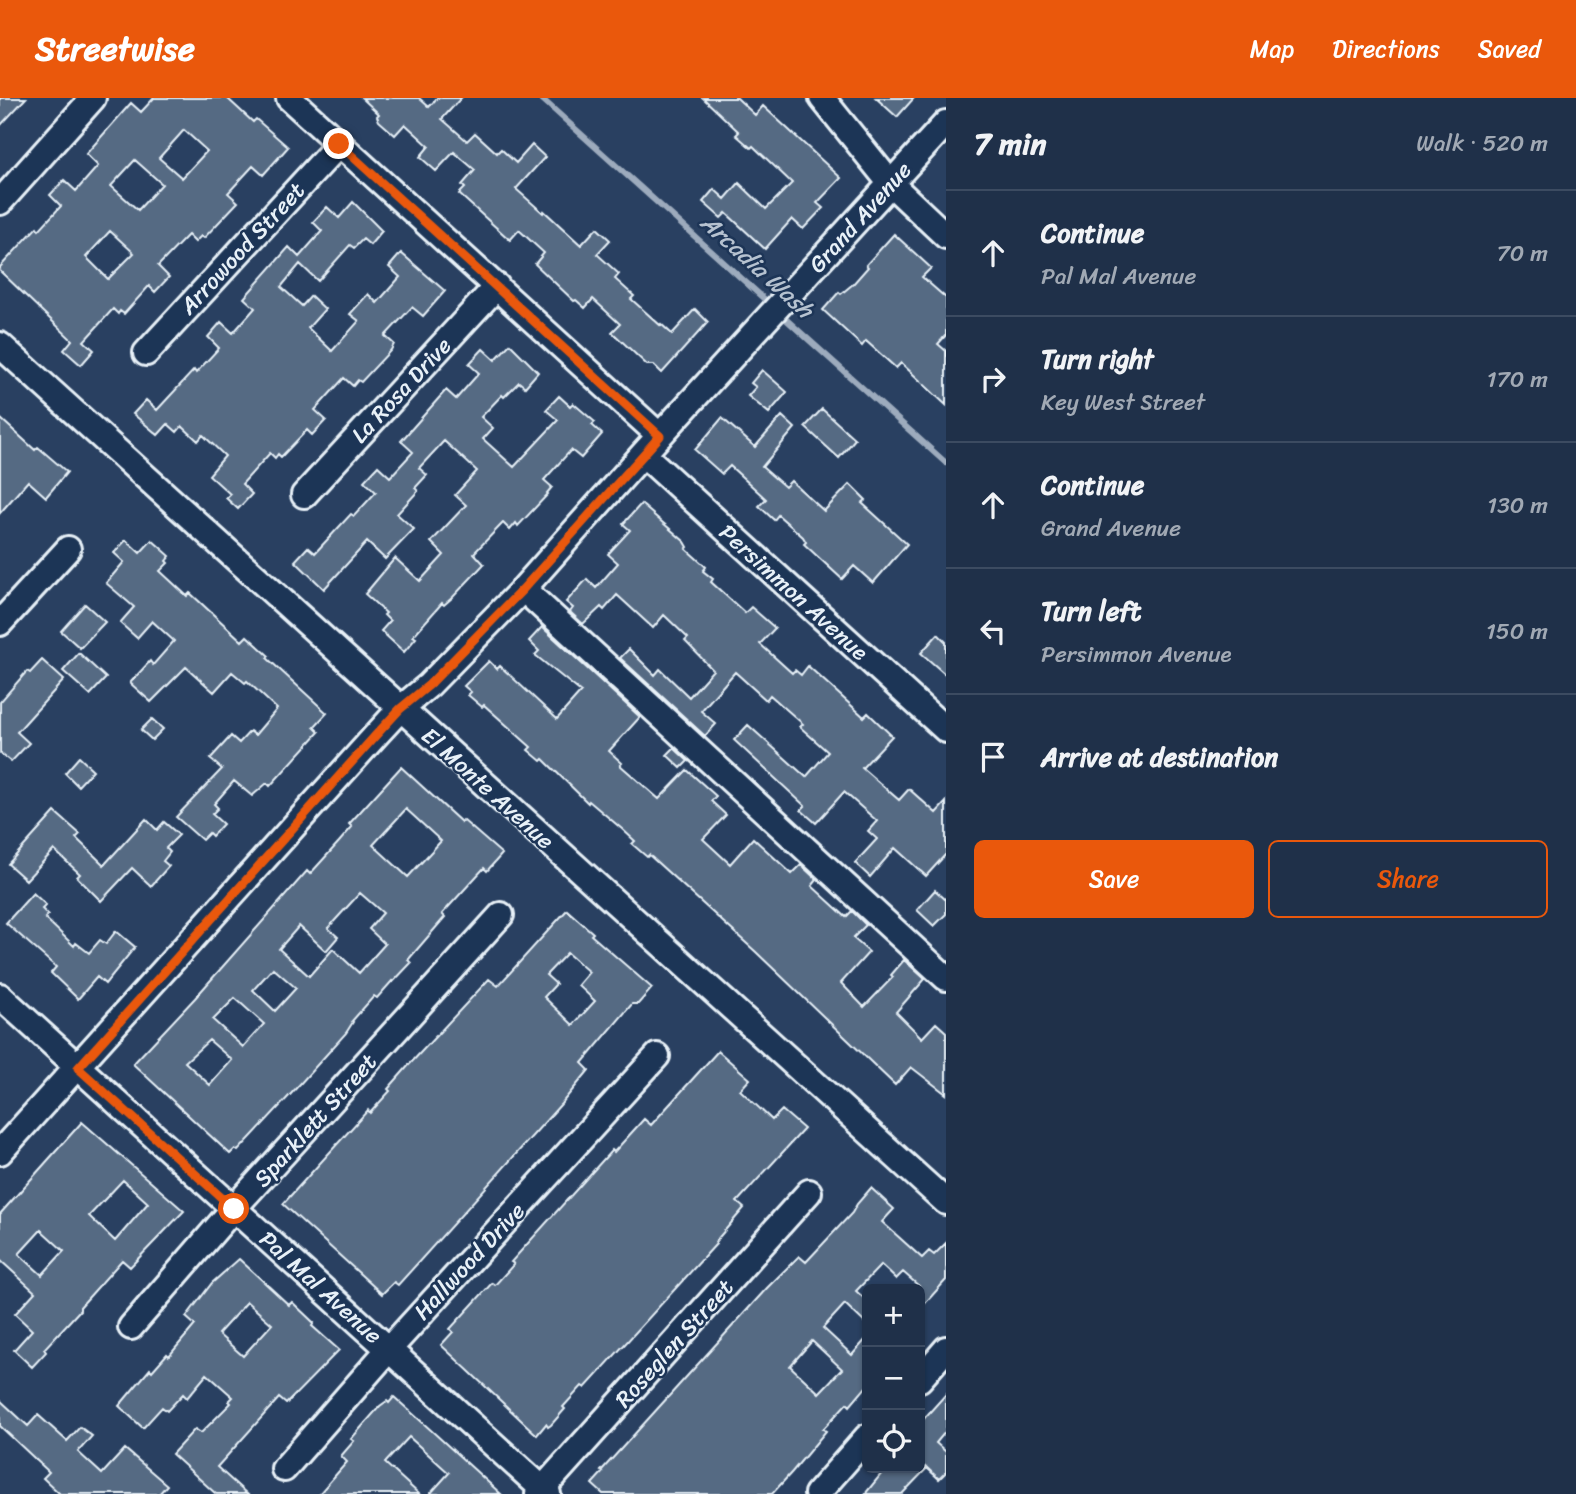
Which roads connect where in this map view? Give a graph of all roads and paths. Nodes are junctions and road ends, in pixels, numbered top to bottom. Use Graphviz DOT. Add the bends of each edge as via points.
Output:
graph roads {
  1 [pos="93,98"];
  2 [pos="289,98"];
  3 [pos="821,98"];
  4 [pos="946,122"];
  5 [pos="339,144"];
  6 [pos="891,184"];
  7 [pos="0,202"];
  8 [pos="946,236"];
  9 [pos="497,286"];
  10 [pos="0,345"];
  11 [pos="146,353"];
  12 [pos="660,436"];
  13 [pos="643,454"];
  14 [pos="304,495"];
  15 [pos="68,549"];
  16 [pos="523,589"];
  17 [pos="0,623"];
  18 [pos="400,709"];
  19 [pos="946,730"];
  20 [pos="501,915"];
  21 [pos="946,978"];
  22 [pos="0,996"];
  23 [pos="657,1056"];
  24 [pos="78,1068"];
  25 [pos="0,1152"];
  26 [pos="809,1192"];
  27 [pos="946,1202"];
  28 [pos="234,1209"];
  29 [pos="131,1326"];
  30 [pos="389,1349"];
  31 [pos="946,1349"];
  32 [pos="925,1372"];
  33 [pos="862,1443"];
  34 [pos="284,1469"];
  35 [pos="543,1492"];
  36 [pos="817,1494"];
  1 -- 7 [label="street"];
  2 -- 5 [label="street"];
  3 -- 6 [label="street"];
  4 -- 6 [label="street, Grand Avenue"];
  5 -- 9 [label="street"];
  5 -- 11 [label="street, Arrowood Street"];
  6 -- 8 [label="street"];
  6 -- 12 [label="street, Grand Avenue"];
  9 -- 12 [label="street"];
  9 -- 14 [label="street, La Rosa Drive"];
  10 -- 18 [label="street, El Monte Avenue"];
  12 -- 13 [label="street, Grand Avenue"];
  13 -- 16 [label="street, Grand Avenue"];
  13 -- 19 [label="street, Persimmon Avenue"];
  15 -- 17 [label="street"];
  16 -- 18 [label="street, Grand Avenue"];
  16 -- 21 [label="street"];
  18 -- 24 [label="street, Grand Avenue"];
  18 -- 27 [label="street, El Monte Avenue"];
  20 -- 28 [label="street, Sparklett Street"];
  22 -- 24 [label="street, Pal Mal Avenue"];
  23 -- 30 [label="street, Hallwood Drive"];
  24 -- 25 [label="street, Grand Avenue"];
  24 -- 28 [label="street, Pal Mal Avenue"];
  26 -- 35 [label="street, Roseglen Street"];
  28 -- 29 [label="street, Sparklett Street"];
  28 -- 30 [label="street, Pal Mal Avenue"];
  30 -- 34 [label="street, Hallwood Drive"];
  30 -- 35 [label="street, Pal Mal Avenue"];
  31 -- 32 [label="street"];
  33 -- 36 [label="street"];
}
